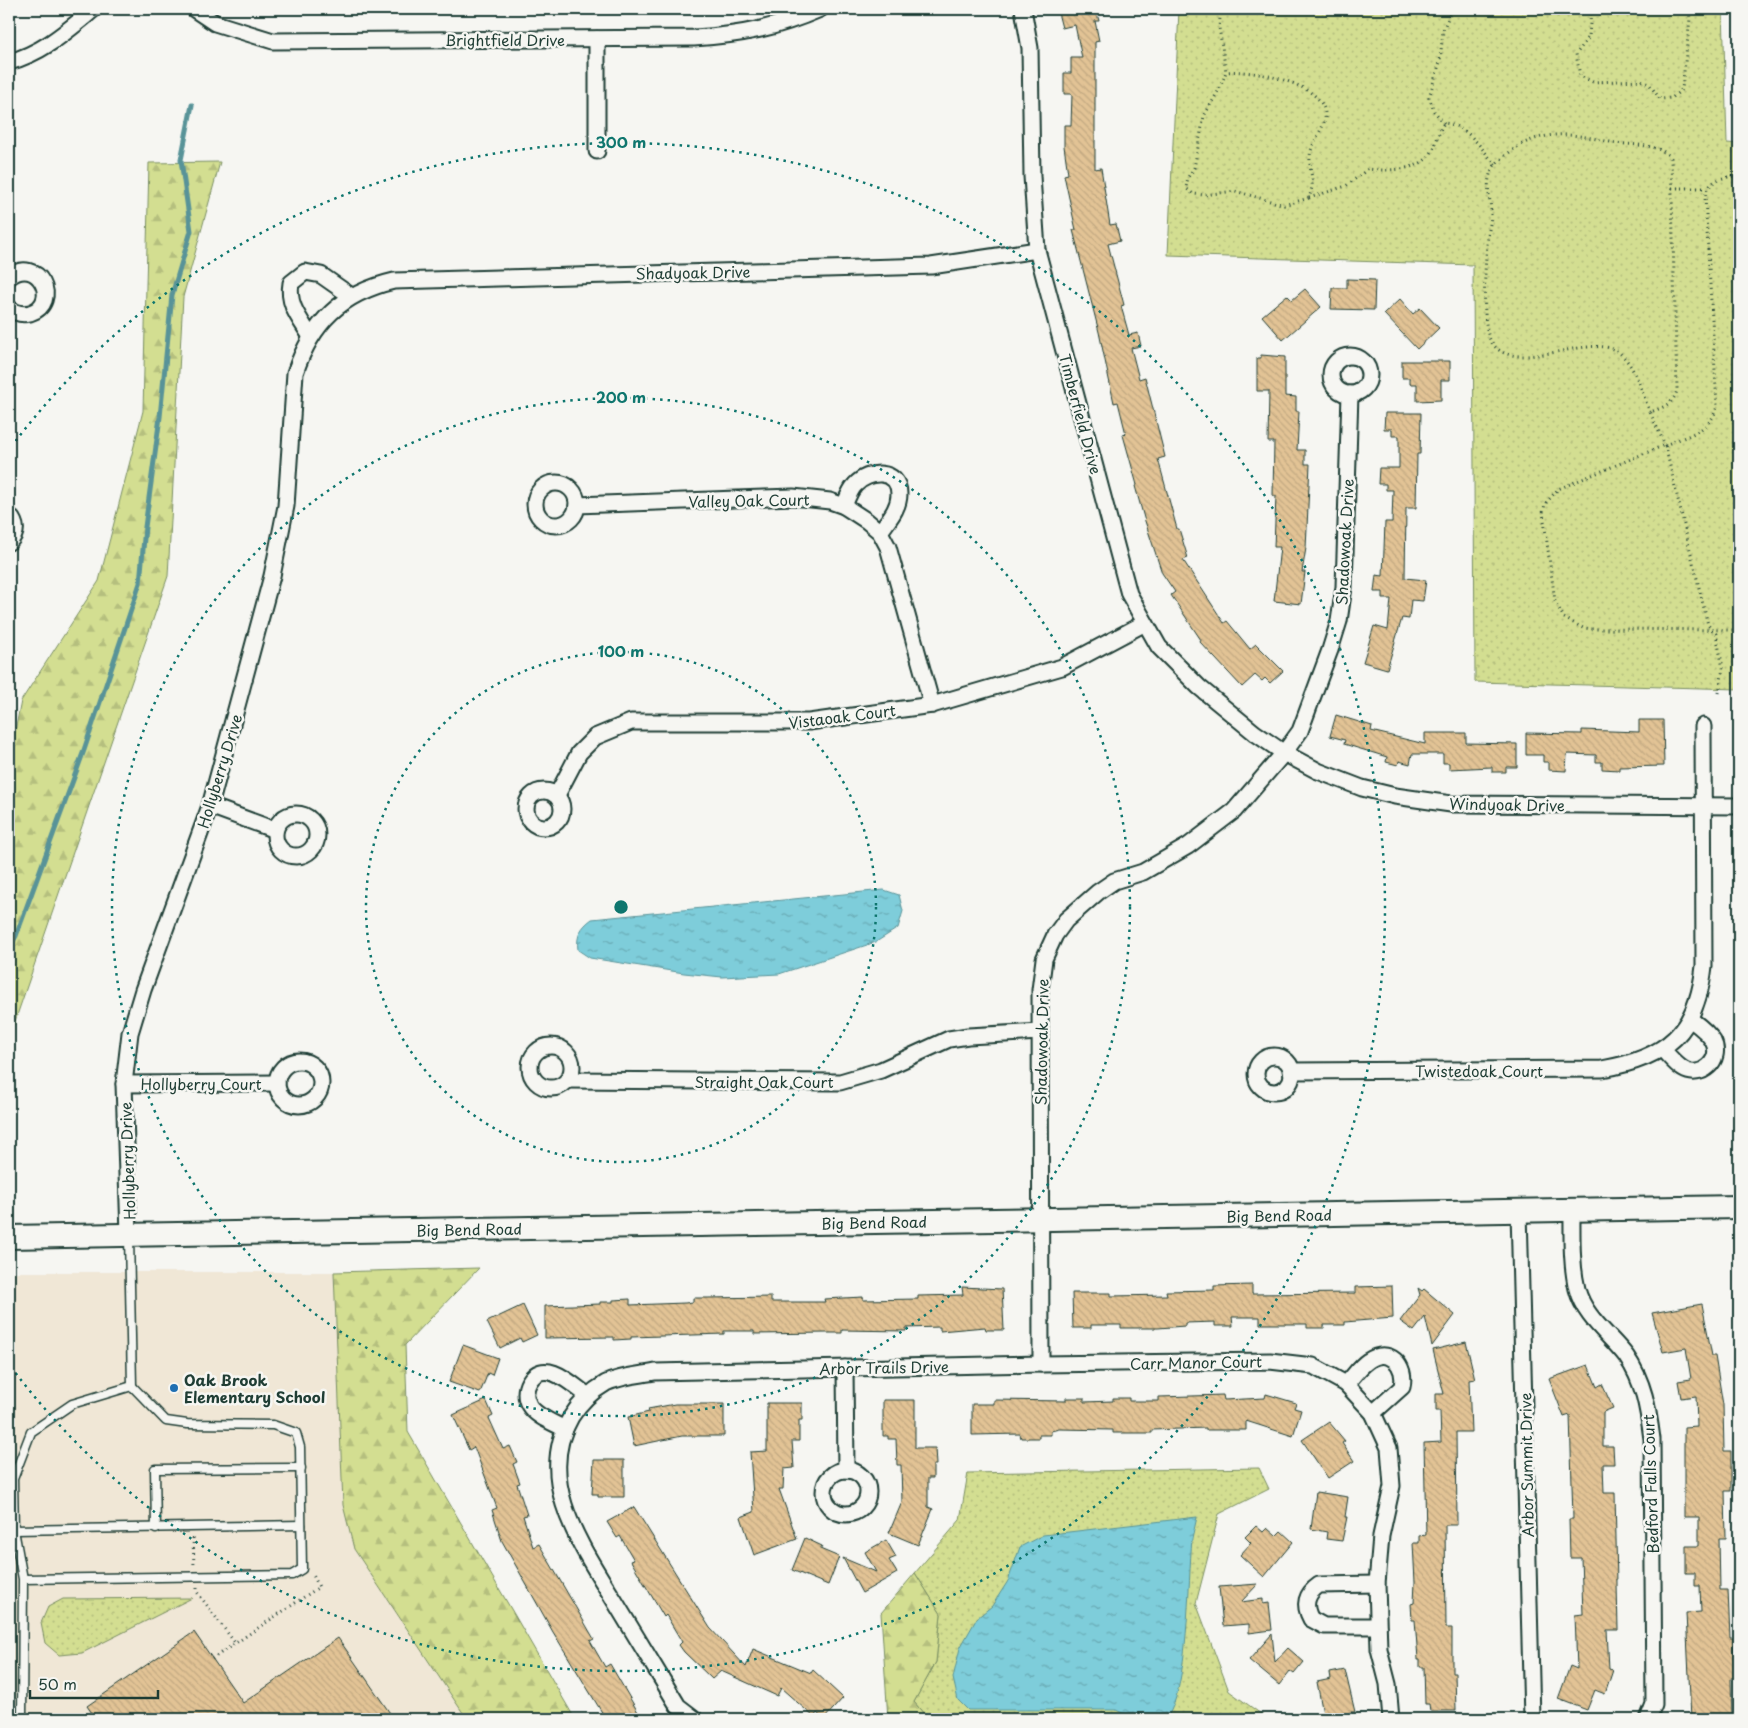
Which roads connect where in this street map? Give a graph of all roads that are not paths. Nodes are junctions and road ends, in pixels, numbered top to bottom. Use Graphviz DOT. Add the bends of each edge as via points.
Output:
graph roads {
  1 [pos="94,9"];
  2 [pos="194,9"];
  3 [pos="820,9"];
  4 [pos="1024,9"];
  5 [pos="597,39"];
  6 [pos="9,62"];
  7 [pos="597,150"];
  8 [pos="1037,250"];
  9 [pos="9,277"];
  10 [pos="351,296"];
  11 [pos="9,308"];
  12 [pos="331,312"];
  13 [pos="311,337"];
  14 [pos="1350,394"];
  15 [pos="577,504"];
  16 [pos="844,506"];
  17 [pos="9,514"];
  18 [pos="880,532"];
  19 [pos="9,542"];
  20 [pos="1145,623"];
  21 [pos="932,705"];
  22 [pos="1703,726"];
  23 [pos="1284,754"];
  24 [pos="557,795"];
  25 [pos="210,806"];
  26 [pos="1703,806"];
  27 [pos="1739,806"];
  28 [pos="275,830"];
  29 [pos="1690,1019"];
  30 [pos="1040,1032"];
  31 [pos="1663,1050"];
  32 [pos="1291,1071"];
  33 [pos="568,1080"];
  34 [pos="277,1083"];
  35 [pos="124,1084"];
  36 [pos="1739,1207"];
  37 [pos="1572,1210"];
  38 [pos="1519,1211"];
  39 [pos="1040,1219"];
  40 [pos="129,1234"];
  41 [pos="9,1237"];
  42 [pos="1041,1364"];
  43 [pos="845,1368"];
  44 [pos="1346,1384"];
  45 [pos="132,1386"];
  46 [pos="588,1396"];
  47 [pos="1373,1414"];
  48 [pos="564,1429"];
  49 [pos="300,1468"];
  50 [pos="846,1470"];
  51 [pos="302,1525"];
  52 [pos="156,1529"];
  53 [pos="14,1530"];
  54 [pos="23,1579"];
  55 [pos="1377,1584"];
  56 [pos="1378,1626"];
  57 [pos="22,1719"];
  58 [pos="695,1719"];
  59 [pos="1391,1719"];
  60 [pos="1532,1719"];
  61 [pos="1648,1719"];
  1 -- 6 [label="street" via="54,42"];
  2 -- 5 [label="street, Brightfield Drive" via="215,23 273,42"];
  3 -- 5 [label="street, Brightfield Drive" via="790,22 750,33 694,38"];
  4 -- 8 [label="street, Timberfield Drive" via="1030,48"];
  5 -- 7 [label="street"];
  8 -- 10 [label="street, Shadyoak Drive" via="931,266 394,280"];
  8 -- 20 [label="street, Timberfield Drive" via="1129,594"];
  9 -- 11 [label="street" via="16,272 31,272 42,280 46,294 40,307 34,311 20,314"];
  10 -- 12 [label="street, Shadyoak Drive"];
  10 -- 13 [label="street" via="315,272 305,272 291,283 289,298"];
  12 -- 13 [label="street, Hollyberry Drive"];
  13 -- 25 [label="street, Hollyberry Drive" via="296,373 286,506 272,576"];
  14 -- 23 [label="street, Shadowoak Drive" via="1346,555 1339,621 1300,731"];
  15 -- 16 [label="street, Valley Oak Court" via="793,497"];
  16 -- 18 [label="street, Valley Oak Court"];
  16 -- 18 [label="street" via="855,485 870,474 881,473 892,478 899,493 897,506"];
  17 -- 19 [label="street" via="16,531"];
  18 -- 21 [label="street" via="890,555"];
  20 -- 21 [label="street, Vistaoak Court" via="1062,667"];
  20 -- 23 [label="street, Timberfield Drive" via="1159,647 1199,687"];
  21 -- 24 [label="street, Vistaoak Court" via="809,722 631,722 595,737 579,754"];
  22 -- 26 [label="street, Twistedoak Court"];
  23 -- 26 [label="street, Windyoak Drive" via="1330,777 1362,788 1451,804"];
  23 -- 30 [label="street, Shadowoak Drive" via="1217,825 1151,867 1098,892 1066,920 1055,934 1044,959"];
  25 -- 28 [label="street"];
  25 -- 35 [label="street, Hollyberry Drive" via="138,1007 130,1033"];
  26 -- 27 [label="street, Windyoak Drive"];
  26 -- 29 [label="street, Twistedoak Court" via="1704,966 1702,987"];
  29 -- 31 [label="street, Twistedoak Court" via="1674,1042"];
  29 -- 31 [label="street" via="1708,1034 1715,1046 1715,1054 1707,1068 1688,1071"];
  30 -- 33 [label="street, Straight Oak Court" via="949,1039 881,1070 840,1082"];
  30 -- 39 [label="street, Shadowoak Drive"];
  31 -- 32 [label="street, Twistedoak Court" via="1602,1069"];
  34 -- 35 [label="street, Hollyberry Court"];
  35 -- 40 [label="street, Hollyberry Drive"];
  36 -- 37 [label="main road, Big Bend Road"];
  37 -- 38 [label="main road, Big Bend Road"];
  37 -- 61 [label="street, Bedford Falls Court" via="1577,1290 1597,1326 1625,1356 1647,1398 1652,1439 1654,1704"];
  38 -- 39 [label="main road, Big Bend Road"];
  38 -- 60 [label="street, Arbor Summit Drive"];
  39 -- 40 [label="main road, Big Bend Road"];
  39 -- 42 [label="street"];
  40 -- 41 [label="main road, Big Bend Road"];
  40 -- 45 [label="lane"];
  42 -- 43 [label="street, Arbor Trails Drive"];
  42 -- 44 [label="street, Carr Manor Court" via="1270,1361 1313,1366"];
  43 -- 46 [label="street, Arbor Trails Drive" via="654,1372 607,1383"];
  43 -- 50 [label="street"];
  44 -- 47 [label="street, Carr Manor Court"];
  44 -- 47 [label="street" via="1362,1365 1377,1356 1385,1356 1400,1365 1404,1372 1402,1388"];
  45 -- 49 [label="lane" via="166,1421 274,1425 296,1433"];
  45 -- 53 [label="lane" via="72,1404 31,1432 13,1479"];
  46 -- 48 [label="street, Arbor Trails Drive"];
  46 -- 48 [label="street" via="554,1372 539,1373 530,1380 526,1394 529,1405"];
  47 -- 55 [label="street, Carr Manor Court" via="1389,1448 1392,1486 1381,1536"];
  48 -- 58 [label="street, Arbor Trails Drive" via="558,1474 561,1496 577,1538 678,1706"];
  49 -- 51 [label="lane"];
  49 -- 52 [label="lane" via="155,1469"];
  51 -- 52 [label="lane"];
  51 -- 54 [label="lane" via="302,1569 292,1575"];
  52 -- 53 [label="lane"];
  53 -- 54 [label="lane"];
  54 -- 57 [label="lane"];
  55 -- 56 [label="street, Carr Manor Court"];
  55 -- 56 [label="street" via="1319,1585 1308,1595 1306,1605 1311,1618 1324,1626"];
  56 -- 59 [label="street, Carr Manor Court"];
}
